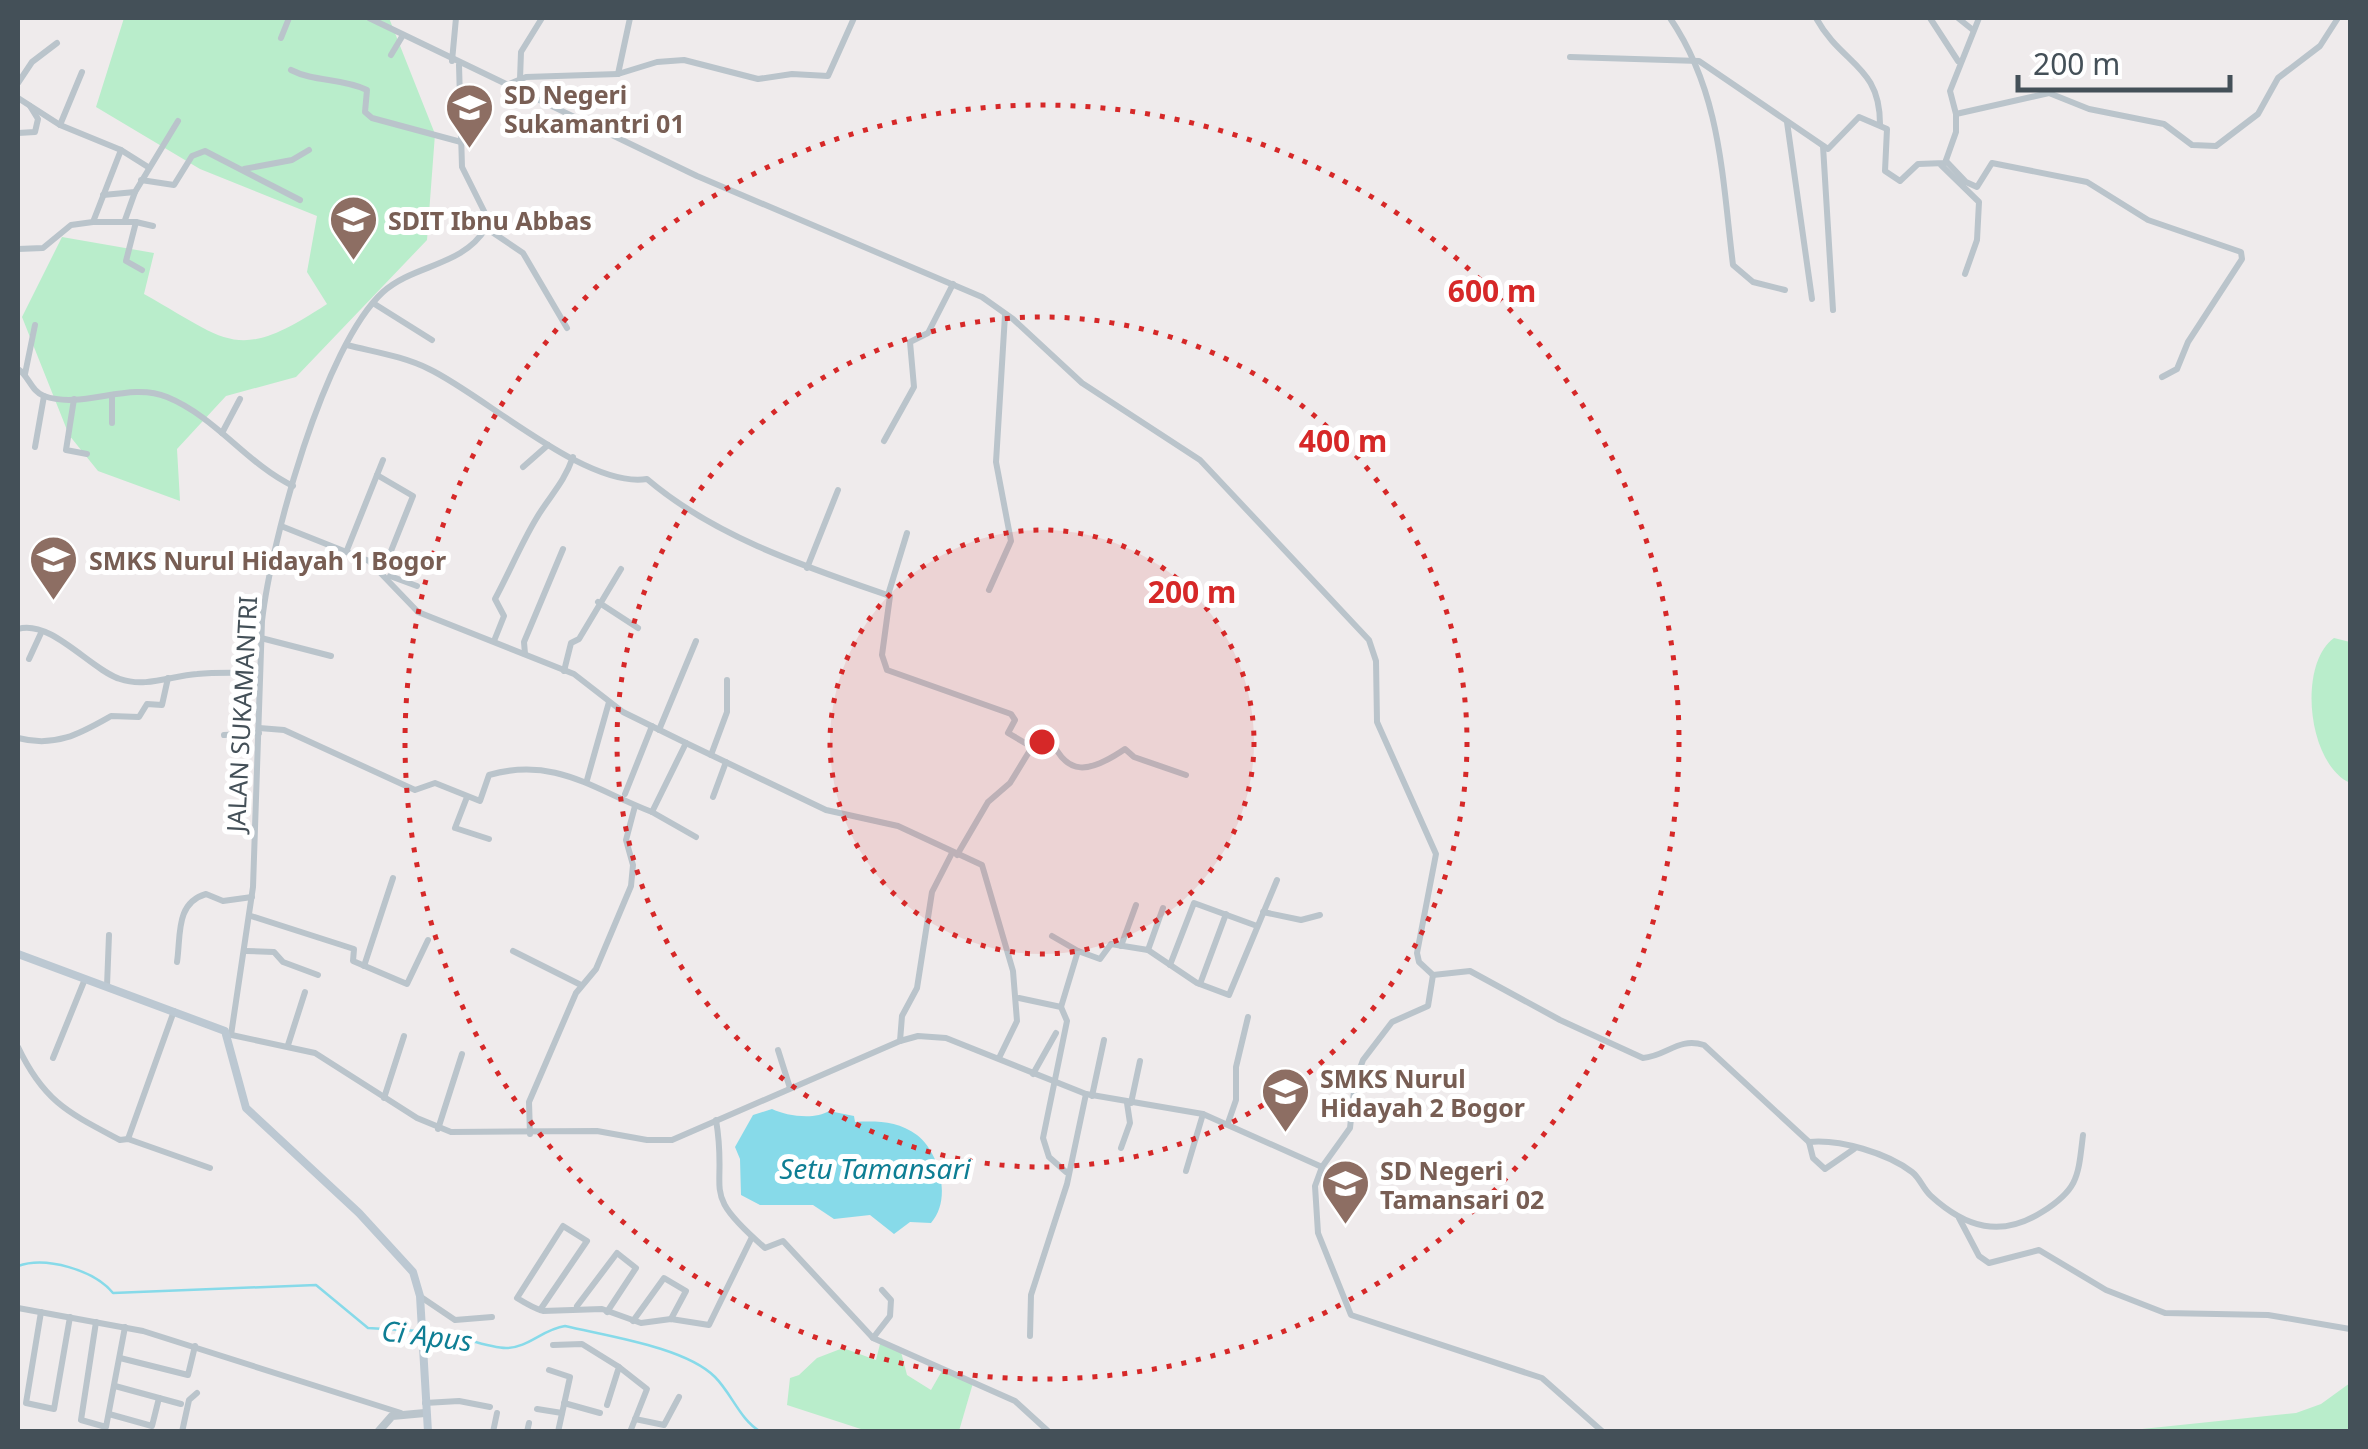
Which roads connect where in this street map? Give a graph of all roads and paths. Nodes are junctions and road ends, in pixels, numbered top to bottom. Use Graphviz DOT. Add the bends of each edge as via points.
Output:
graph roads {
  1 [pos="289,18"];
  2 [pos="369,18"];
  3 [pos="456,18"];
  4 [pos="542,18"];
  5 [pos="629,18"];
  6 [pos="854,18"];
  7 [pos="1670,18"];
  8 [pos="1816,18"];
  9 [pos="1930,18"];
  10 [pos="1958,18"];
  11 [pos="1979,18"];
  12 [pos="2338,18"];
  13 [pos="1974,30"];
  14 [pos="403,34"];
  15 [pos="282,38"];
  16 [pos="57,43"];
  17 [pos="391,55"];
  18 [pos="1570,58"];
  19 [pos="1699,62"];
  20 [pos="1958,62"];
  21 [pos="455,63"];
  22 [pos="291,70"];
  23 [pos="82,72"];
  24 [pos="618,74"];
  25 [pos="520,78"];
  26 [pos="18,83"];
  27 [pos="508,85"];
  28 [pos="18,98"];
  29 [pos="30,106"];
  30 [pos="1956,114"];
  31 [pos="178,121"];
  32 [pos="1787,122"];
  33 [pos="1880,124"];
  34 [pos="60,125"];
  35 [pos="18,133"];
  36 [pos="461,142"];
  37 [pos="1823,146"];
  38 [pos="121,150"];
  39 [pos="309,150"];
  40 [pos="1944,163"];
  41 [pos="148,167"];
  42 [pos="243,170"];
  43 [pos="141,180"];
  44 [pos="135,192"];
  45 [pos="104,196"];
  46 [pos="300,200"];
  47 [pos="125,220"];
  48 [pos="92,222"];
  49 [pos="136,222"];
  50 [pos="153,226"];
  51 [pos="486,228"];
  52 [pos="18,249"];
  53 [pos="142,270"];
  54 [pos="1965,274"];
  55 [pos="953,284"];
  56 [pos="1785,290"];
  57 [pos="1812,299"];
  58 [pos="373,303"];
  59 [pos="1832,310"];
  60 [pos="1006,314"];
  61 [pos="34,325"];
  62 [pos="567,328"];
  63 [pos="432,340"];
  64 [pos="346,345"];
  65 [pos="20,371"];
  66 [pos="2162,377"];
  67 [pos="112,395"];
  68 [pos="44,396"];
  69 [pos="74,399"];
  70 [pos="240,399"];
  71 [pos="112,424"];
  72 [pos="222,433"];
  73 [pos="884,441"];
  74 [pos="548,445"];
  75 [pos="36,448"];
  76 [pos="87,454"];
  77 [pos="573,457"];
  78 [pos="383,460"];
  79 [pos="523,467"];
  80 [pos="376,475"];
  81 [pos="293,486"];
  82 [pos="838,490"];
  83 [pos="282,526"];
  84 [pos="907,533"];
  85 [pos="564,549"];
  86 [pos="347,550"];
  87 [pos="806,568"];
  88 [pos="620,569"];
  89 [pos="386,574"];
  90 [pos="417,586"];
  91 [pos="990,590"];
  92 [pos="888,596"];
  93 [pos="598,602"];
  94 [pos="638,628"];
  95 [pos="18,629"];
  96 [pos="41,633"];
  97 [pos="261,638"];
  98 [pos="494,641"];
  99 [pos="696,641"];
  100 [pos="525,654"];
  101 [pos="331,656"];
  102 [pos="29,659"];
  103 [pos="564,671"];
  104 [pos="260,674"];
  105 [pos="168,678"];
  106 [pos="727,680"];
  107 [pos="610,702"];
  108 [pos="656,728"];
  109 [pos="259,731"];
  110 [pos="224,735"];
  111 [pos="18,738"];
  112 [pos="686,743"];
  113 [pos="1032,747"];
  114 [pos="711,755"];
  115 [pos="726,762"];
  116 [pos="1186,774"];
  117 [pos="587,780"];
  118 [pos="625,794"];
  119 [pos="714,796"];
  120 [pos="467,797"];
  121 [pos="635,806"];
  122 [pos="652,812"];
  123 [pos="696,837"];
  124 [pos="490,839"];
  125 [pos="955,854"];
  126 [pos="393,878"];
  127 [pos="1277,880"];
  128 [pos="252,898"];
  129 [pos="1136,906"];
  130 [pos="1162,908"];
  131 [pos="1263,912"];
  132 [pos="1226,914"];
  133 [pos="1320,915"];
  134 [pos="251,916"];
  135 [pos="1257,926"];
  136 [pos="109,934"];
  137 [pos="1052,936"];
  138 [pos="428,940"];
  139 [pos="1120,946"];
  140 [pos="1148,950"];
  141 [pos="246,951"];
  142 [pos="512,951"];
  143 [pos="1078,951"];
  144 [pos="18,954"];
  145 [pos="177,962"];
  146 [pos="364,966"];
  147 [pos="1170,966"];
  148 [pos="1433,974"];
  149 [pos="318,975"];
  150 [pos="85,978"];
  151 [pos="1200,984"];
  152 [pos="581,985"];
  153 [pos="106,986"];
  154 [pos="305,992"];
  155 [pos="1020,998"];
  156 [pos="1061,1007"];
  157 [pos="174,1012"];
  158 [pos="1248,1017"];
  159 [pos="1056,1034"];
  160 [pos="230,1035"];
  161 [pos="404,1036"];
  162 [pos="1104,1040"];
  163 [pos="900,1041"];
  164 [pos="288,1045"];
  165 [pos="778,1050"];
  166 [pos="19,1053"];
  167 [pos="462,1054"];
  168 [pos="53,1058"];
  169 [pos="999,1058"];
  170 [pos="1140,1061"];
  171 [pos="1033,1074"];
  172 [pos="1053,1082"];
  173 [pos="790,1088"];
  174 [pos="1089,1095"];
  175 [pos="384,1098"];
  176 [pos="1129,1104"];
  177 [pos="1203,1114"];
  178 [pos="716,1120"];
  179 [pos="1228,1123"];
  180 [pos="438,1128"];
  181 [pos="530,1134"];
  182 [pos="2083,1135"];
  183 [pos="128,1139"];
  184 [pos="1809,1142"];
  185 [pos="1121,1148"];
  186 [pos="1854,1149"];
  187 [pos="210,1168"];
  188 [pos="1322,1168"];
  189 [pos="1186,1171"];
  190 [pos="1066,1172"];
  191 [pos="1959,1218"];
  192 [pos="752,1237"];
  193 [pos="882,1290"];
  194 [pos="420,1296"];
  195 [pos="18,1308"];
  196 [pos="576,1308"];
  197 [pos="540,1310"];
  198 [pos="40,1312"];
  199 [pos="607,1312"];
  200 [pos="70,1317"];
  201 [pos="492,1317"];
  202 [pos="671,1319"];
  203 [pos="633,1321"];
  204 [pos="96,1322"];
  205 [pos="125,1327"];
  206 [pos="2350,1328"];
  207 [pos="1030,1336"];
  208 [pos="873,1338"];
  209 [pos="553,1345"];
  210 [pos="196,1346"];
  211 [pos="120,1358"];
  212 [pos="618,1368"];
  213 [pos="549,1370"];
  214 [pos="115,1386"];
  215 [pos="196,1392"];
  216 [pos="679,1396"];
  217 [pos="160,1398"];
  218 [pos="564,1403"];
  219 [pos="181,1404"];
  220 [pos="607,1404"];
  221 [pos="425,1408"];
  222 [pos="537,1409"];
  223 [pos="401,1413"];
  224 [pos="562,1413"];
  225 [pos="600,1413"];
  226 [pos="109,1414"];
  227 [pos="635,1419"];
  228 [pos="142,1428"];
  229 [pos="182,1432"];
  230 [pos="378,1432"];
  231 [pos="428,1432"];
  232 [pos="493,1432"];
  233 [pos="558,1432"];
  234 [pos="630,1432"];
  235 [pos="1049,1432"];
  236 [pos="1603,1432"];
  1 -- 15 [label="street"];
  2 -- 14 [label="street"];
  3 -- 21 [label="street"];
  4 -- 25 [label="street" via="521,52"];
  5 -- 24 [label="street"];
  6 -- 24 [label="street" via="828,76 758,79 684,60"];
  7 -- 19 [label="street"];
  8 -- 33 [label="street" via="1876,86"];
  9 -- 20 [label="street"];
  10 -- 13 [label="street"];
  11 -- 13 [label="street"];
  12 -- 30 [label="street" via="2320,46 2278,78 2258,114 2216,146 2192,145 2164,124 2089,109 2049,93"];
  13 -- 20 [label="street"];
  14 -- 17 [label="street"];
  14 -- 21 [label="street"];
  16 -- 26 [label="street"];
  18 -- 19 [label="street"];
  19 -- 32 [label="street"];
  19 -- 56 [label="street" via="1718,139 1733,265 1753,282"];
  20 -- 30 [label="street" via="1950,91"];
  21 -- 27 [label="street"];
  21 -- 36 [label="street"];
  22 -- 36 [label="street" via="364,88 365,112 372,118"];
  23 -- 34 [label="street"];
  24 -- 25 [label="street"];
  25 -- 27 [label="street"];
  27 -- 55 [label="street" via="697,176"];
  28 -- 29 [label="street"];
  29 -- 34 [label="street"];
  29 -- 35 [label="street" via="38,120 35,132"];
  30 -- 40 [label="street"];
  31 -- 41 [label="street"];
  32 -- 37 [label="street"];
  32 -- 57 [label="street"];
  33 -- 37 [label="street" via="1860,117 1834,147"];
  33 -- 40 [label="street" via="1888,130 1883,163 1891,178 1902,181 1918,164"];
  34 -- 38 [label="street"];
  36 -- 51 [label="street" via="463,173"];
  37 -- 59 [label="street"];
  38 -- 41 [label="street"];
  38 -- 45 [label="street"];
  39 -- 42 [label="street" via="284,163"];
  40 -- 54 [label="street" via="1980,202"];
  40 -- 66 [label="street" via="1977,186 1992,163 2086,182 2148,220 2240,252 2242,259 2177,369"];
  41 -- 43 [label="street"];
  42 -- 43 [label="street" via="200,151 174,185"];
  42 -- 46 [label="street"];
  43 -- 44 [label="street"];
  44 -- 45 [label="street"];
  44 -- 47 [label="street"];
  45 -- 48 [label="street"];
  47 -- 48 [label="street"];
  47 -- 49 [label="street"];
  48 -- 52 [label="street" via="71,224 43,248"];
  49 -- 50 [label="street"];
  49 -- 53 [label="street" via="126,260"];
  51 -- 58 [label="street, JALAN SUKAMANTRI" via="454,257 394,284"];
  51 -- 62 [label="street" via="523,253"];
  55 -- 60 [label="street"];
  55 -- 73 [label="street" via="928,333 910,342 914,387"];
  58 -- 63 [label="street"];
  58 -- 64 [label="street, JALAN SUKAMANTRI"];
  60 -- 91 [label="street" via="996,462 1011,542"];
  60 -- 148 [label="street" via="1082,383 1200,460 1369,640 1376,660 1377,722 1436,854 1417,953"];
  61 -- 65 [label="street"];
  64 -- 74 [label="street" via="428,368"];
  64 -- 81 [label="street, JALAN SUKAMANTRI"];
  65 -- 68 [label="street"];
  67 -- 69 [label="street"];
  67 -- 71 [label="street"];
  67 -- 72 [label="street" via="167,397"];
  68 -- 69 [label="street"];
  68 -- 75 [label="street"];
  69 -- 76 [label="street" via="66,450"];
  70 -- 72 [label="street"];
  72 -- 81 [label="street"];
  74 -- 77 [label="street"];
  74 -- 79 [label="street"];
  77 -- 87 [label="street" via="629,481 648,480 675,503"];
  77 -- 98 [label="street" via="495,599 504,616"];
  78 -- 80 [label="street"];
  80 -- 86 [label="street"];
  80 -- 89 [label="street" via="413,496"];
  81 -- 83 [label="street, JALAN SUKAMANTRI"];
  82 -- 87 [label="street"];
  83 -- 86 [label="street"];
  83 -- 97 [label="street, JALAN SUKAMANTRI"];
  84 -- 92 [label="street"];
  85 -- 100 [label="street" via="524,642"];
  86 -- 89 [label="street"];
  87 -- 92 [label="street"];
  88 -- 93 [label="street"];
  89 -- 90 [label="street"];
  89 -- 98 [label="street" via="418,612"];
  92 -- 113 [label="street" via="885,666 895,676 1011,714 1008,732"];
  93 -- 94 [label="street"];
  93 -- 103 [label="street" via="571,643"];
  95 -- 96 [label="street"];
  96 -- 102 [label="street"];
  96 -- 105 [label="street" via="118,679"];
  97 -- 101 [label="street"];
  97 -- 104 [label="street, JALAN SUKAMANTRI"];
  98 -- 100 [label="street"];
  99 -- 108 [label="street"];
  100 -- 103 [label="street"];
  103 -- 107 [label="street"];
  104 -- 105 [label="street"];
  104 -- 109 [label="street, JALAN SUKAMANTRI"];
  105 -- 111 [label="street" via="162,706 145,705 139,717 111,716 92,731 42,742"];
  106 -- 114 [label="street" via="728,712"];
  107 -- 108 [label="street"];
  107 -- 117 [label="street"];
  108 -- 112 [label="street"];
  108 -- 118 [label="street"];
  109 -- 110 [label="street"];
  109 -- 120 [label="street" via="284,730 412,790 435,783"];
  109 -- 128 [label="street, JALAN SUKAMANTRI"];
  112 -- 114 [label="street"];
  112 -- 122 [label="street"];
  113 -- 116 [label="street" via="1042,732 1050,734 1057,756 1075,767 1095,769 1126,749"];
  113 -- 125 [label="street"];
  114 -- 115 [label="street"];
  115 -- 119 [label="street"];
  115 -- 125 [label="street" via="826,810 898,826"];
  117 -- 120 [label="street" via="506,770 487,776 482,801"];
  117 -- 121 [label="street"];
  120 -- 124 [label="street" via="454,826"];
  121 -- 122 [label="street"];
  121 -- 152 [label="street" via="626,840 631,886 596,969"];
  122 -- 123 [label="street"];
  125 -- 163 [label="street" via="932,892 917,988 902,1016"];
  125 -- 169 [label="street" via="985,868 1006,935 1017,1018"];
  126 -- 146 [label="street"];
  127 -- 131 [label="street"];
  128 -- 134 [label="street, JALAN SUKAMANTRI"];
  128 -- 145 [label="street" via="195,898 180,922"];
  129 -- 139 [label="street"];
  130 -- 140 [label="street"];
  131 -- 133 [label="street" via="1302,920"];
  131 -- 135 [label="street"];
  132 -- 135 [label="street"];
  132 -- 147 [label="street" via="1194,903"];
  132 -- 151 [label="street"];
  134 -- 141 [label="street, JALAN SUKAMANTRI"];
  134 -- 146 [label="street" via="354,948 353,961"];
  135 -- 151 [label="street" via="1229,994"];
  136 -- 153 [label="street"];
  137 -- 143 [label="street"];
  138 -- 146 [label="street" via="409,984"];
  139 -- 140 [label="street"];
  139 -- 143 [label="street" via="1108,945 1100,959"];
  140 -- 147 [label="street"];
  141 -- 149 [label="street" via="274,952 282,962"];
  141 -- 160 [label="street, JALAN SUKAMANTRI"];
  142 -- 152 [label="street"];
  143 -- 156 [label="street"];
  144 -- 150 [label="main road"];
  147 -- 151 [label="street"];
  148 -- 184 [label="street" via="1470,971 1643,1058 1682,1042 1704,1046"];
  148 -- 188 [label="street" via="1428,1006 1392,1022 1358,1069 1350,1128"];
  150 -- 153 [label="main road"];
  150 -- 168 [label="street"];
  152 -- 181 [label="street" via="528,1106"];
  153 -- 157 [label="main road"];
  154 -- 164 [label="street"];
  155 -- 156 [label="street"];
  156 -- 172 [label="street" via="1067,1031"];
  157 -- 160 [label="main road"];
  157 -- 183 [label="street"];
  158 -- 179 [label="street"];
  159 -- 171 [label="street"];
  160 -- 164 [label="street"];
  160 -- 194 [label="main road" via="242,1104 396,1250"];
  161 -- 175 [label="street"];
  162 -- 174 [label="street"];
  163 -- 169 [label="street" via="946,1038"];
  163 -- 173 [label="street"];
  164 -- 175 [label="street"];
  165 -- 173 [label="street"];
  166 -- 183 [label="street" via="56,1105"];
  167 -- 180 [label="street"];
  169 -- 171 [label="street"];
  170 -- 176 [label="street"];
  171 -- 172 [label="street"];
  172 -- 174 [label="street"];
  172 -- 190 [label="street" via="1044,1145"];
  173 -- 178 [label="street"];
  174 -- 176 [label="street"];
  174 -- 190 [label="street"];
  175 -- 180 [label="street"];
  176 -- 177 [label="street"];
  176 -- 185 [label="street"];
  177 -- 179 [label="street"];
  177 -- 189 [label="street"];
  178 -- 181 [label="street" via="663,1141 598,1131"];
  178 -- 192 [label="street" via="721,1206"];
  179 -- 188 [label="street"];
  180 -- 181 [label="street"];
  182 -- 191 [label="street" via="2074,1188 2062,1200 2006,1227 1984,1228"];
  183 -- 187 [label="street"];
  184 -- 186 [label="street"];
  184 -- 186 [label="street" via="1825,1169"];
  186 -- 191 [label="street" via="1916,1174 1932,1198"];
  188 -- 236 [label="street" via="1315,1216 1348,1313 1542,1378"];
  190 -- 207 [label="street" via="1031,1294"];
  191 -- 206 [label="street" via="1989,1263 2039,1250 2122,1298 2165,1313 2268,1315"];
  192 -- 202 [label="street" via="710,1325"];
  192 -- 208 [label="street" via="766,1249 782,1241"];
  193 -- 208 [label="street" via="892,1310"];
  194 -- 201 [label="street" via="456,1320"];
  194 -- 221 [label="main road"];
  195 -- 198 [label="street"];
  196 -- 197 [label="street"];
  196 -- 199 [label="street"];
  196 -- 199 [label="street" via="617,1253 636,1268"];
  197 -- 197 [label="street" via="516,1296 566,1225 587,1241"];
  198 -- 200 [label="street"];
  198 -- 200 [label="street" via="26,1403 54,1410"];
  199 -- 203 [label="street"];
  200 -- 204 [label="street"];
  202 -- 203 [label="street"];
  202 -- 203 [label="street" via="686,1291 664,1278"];
  204 -- 205 [label="street"];
  204 -- 226 [label="street" via="81,1420 106,1427"];
  205 -- 210 [label="street"];
  205 -- 211 [label="street"];
  208 -- 235 [label="street" via="1015,1401"];
  209 -- 212 [label="street" via="582,1344"];
  210 -- 211 [label="street" via="188,1375"];
  210 -- 223 [label="street"];
  211 -- 214 [label="street"];
  212 -- 220 [label="street"];
  212 -- 227 [label="street" via="647,1389"];
  213 -- 218 [label="street" via="570,1377"];
  214 -- 217 [label="street"];
  214 -- 226 [label="street"];
  215 -- 229 [label="street"];
  216 -- 227 [label="street" via="664,1425"];
  217 -- 219 [label="street"];
  217 -- 228 [label="street" via="152,1426"];
  218 -- 224 [label="street"];
  218 -- 225 [label="street"];
  221 -- 223 [label="street"];
  221 -- 231 [label="main road"];
  221 -- 232 [label="street" via="459,1401 493,1410"];
  222 -- 224 [label="street"];
  223 -- 230 [label="street"];
  224 -- 233 [label="street"];
  226 -- 228 [label="street"];
  227 -- 234 [label="street"];
}
